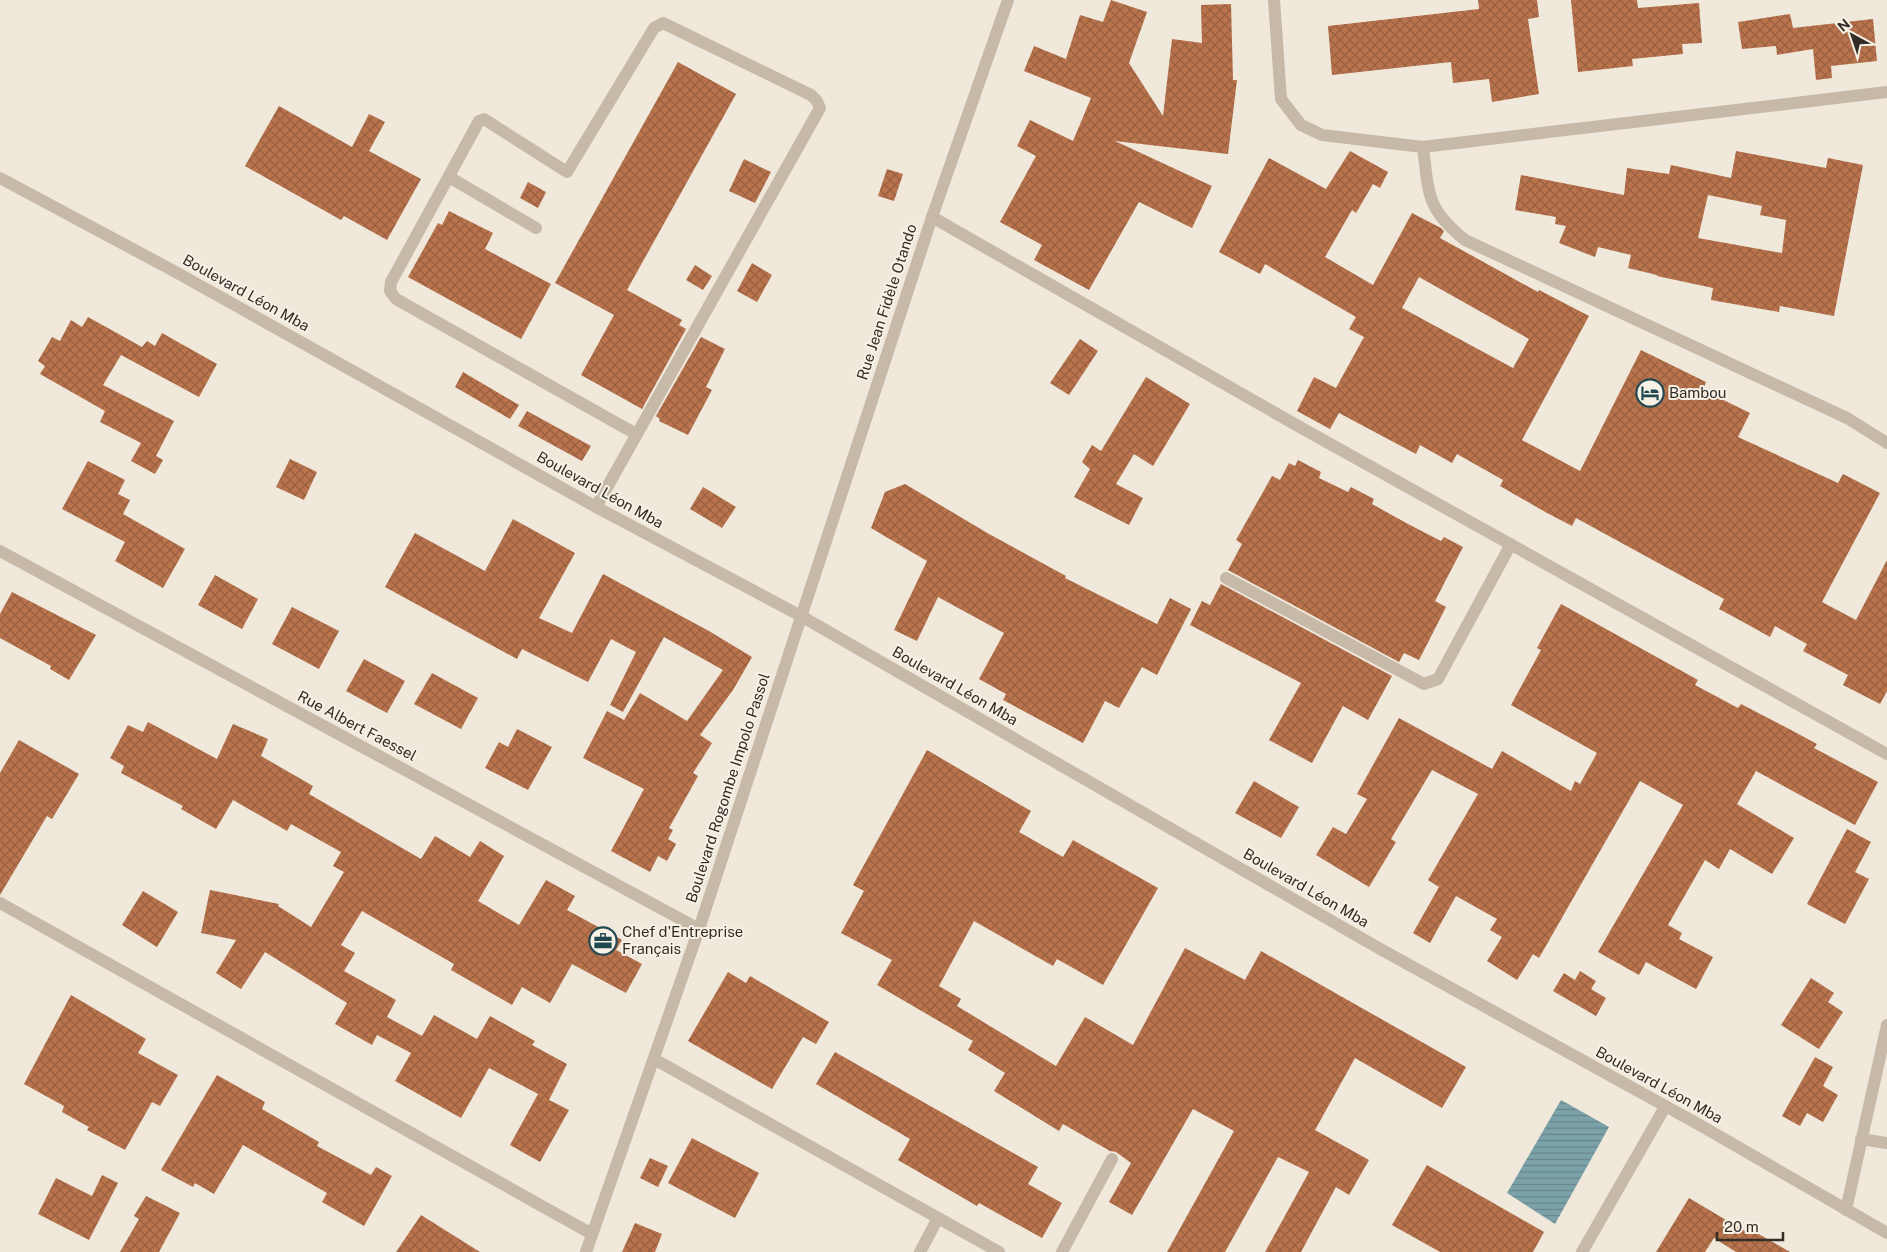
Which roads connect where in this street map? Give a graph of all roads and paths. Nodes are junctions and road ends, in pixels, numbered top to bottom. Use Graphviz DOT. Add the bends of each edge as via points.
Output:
graph roads {
  1 [pos="1008,0"];
  2 [pos="1274,0"];
  3 [pos="1887,92"];
  4 [pos="1423,147"];
  5 [pos="449,177"];
  6 [pos="0,178"];
  7 [pos="932,218"];
  8 [pos="536,228"];
  9 [pos="636,434"];
  10 [pos="1887,444"];
  11 [pos="596,507"];
  12 [pos="1511,544"];
  13 [pos="0,552"];
  14 [pos="1226,578"];
  15 [pos="801,616"];
  16 [pos="1887,754"];
  17 [pos="0,903"];
  18 [pos="699,929"];
  19 [pos="1887,1025"];
  20 [pos="654,1059"];
  21 [pos="1665,1107"];
  22 [pos="1861,1139"];
  23 [pos="1887,1143"];
  24 [pos="1112,1159"];
  25 [pos="1846,1210"];
  26 [pos="938,1218"];
  27 [pos="1887,1233"];
  28 [pos="592,1234"];
  29 [pos="586,1252"];
  30 [pos="920,1252"];
  31 [pos="1000,1252"];
  32 [pos="1062,1252"];
  33 [pos="1582,1252"];
  1 -- 7 [label="street, Rue Jean Fidèle Otando"];
  2 -- 4 [label="street" via="1281,98 1301,125 1322,135"];
  3 -- 4 [label="street"];
  4 -- 10 [label="street" via="1429,197 1444,223 1466,240 1847,418"];
  5 -- 8 [label="street"];
  5 -- 9 [label="street" via="391,282 390,292 396,300"];
  5 -- 9 [label="street" via="478,121 484,119 567,172 654,28 662,23 811,95 817,101 820,108"];
  6 -- 11 [label="street, Boulevard Léon Mba"];
  7 -- 12 [label="street"];
  7 -- 15 [label="street, Rue Jean Fidèle Otando"];
  9 -- 11 [label="street"];
  11 -- 15 [label="street, Boulevard Léon Mba"];
  12 -- 14 [label="street" via="1438,679 1424,684"];
  12 -- 16 [label="street"];
  13 -- 18 [label="street, Rue Albert Faessel"];
  15 -- 18 [label="street, Boulevard Rogombe Impolo Passol"];
  15 -- 21 [label="street, Boulevard Léon Mba" via="1382,950"];
  17 -- 28 [label="street"];
  18 -- 20 [label="street, Boulevard Rogombe Impolo Passol"];
  19 -- 22 [label="street"];
  20 -- 26 [label="street"];
  20 -- 28 [label="street, Boulevard Rogombe Impolo Passol"];
  21 -- 25 [label="street, Boulevard Léon Mba"];
  21 -- 33 [label="street"];
  22 -- 23 [label="street"];
  22 -- 25 [label="street"];
  24 -- 32 [label="street"];
  25 -- 27 [label="street, Boulevard Léon Mba"];
  26 -- 30 [label="street"];
  26 -- 31 [label="street"];
  28 -- 29 [label="street, Boulevard Rogombe Impolo Passol"];
}
